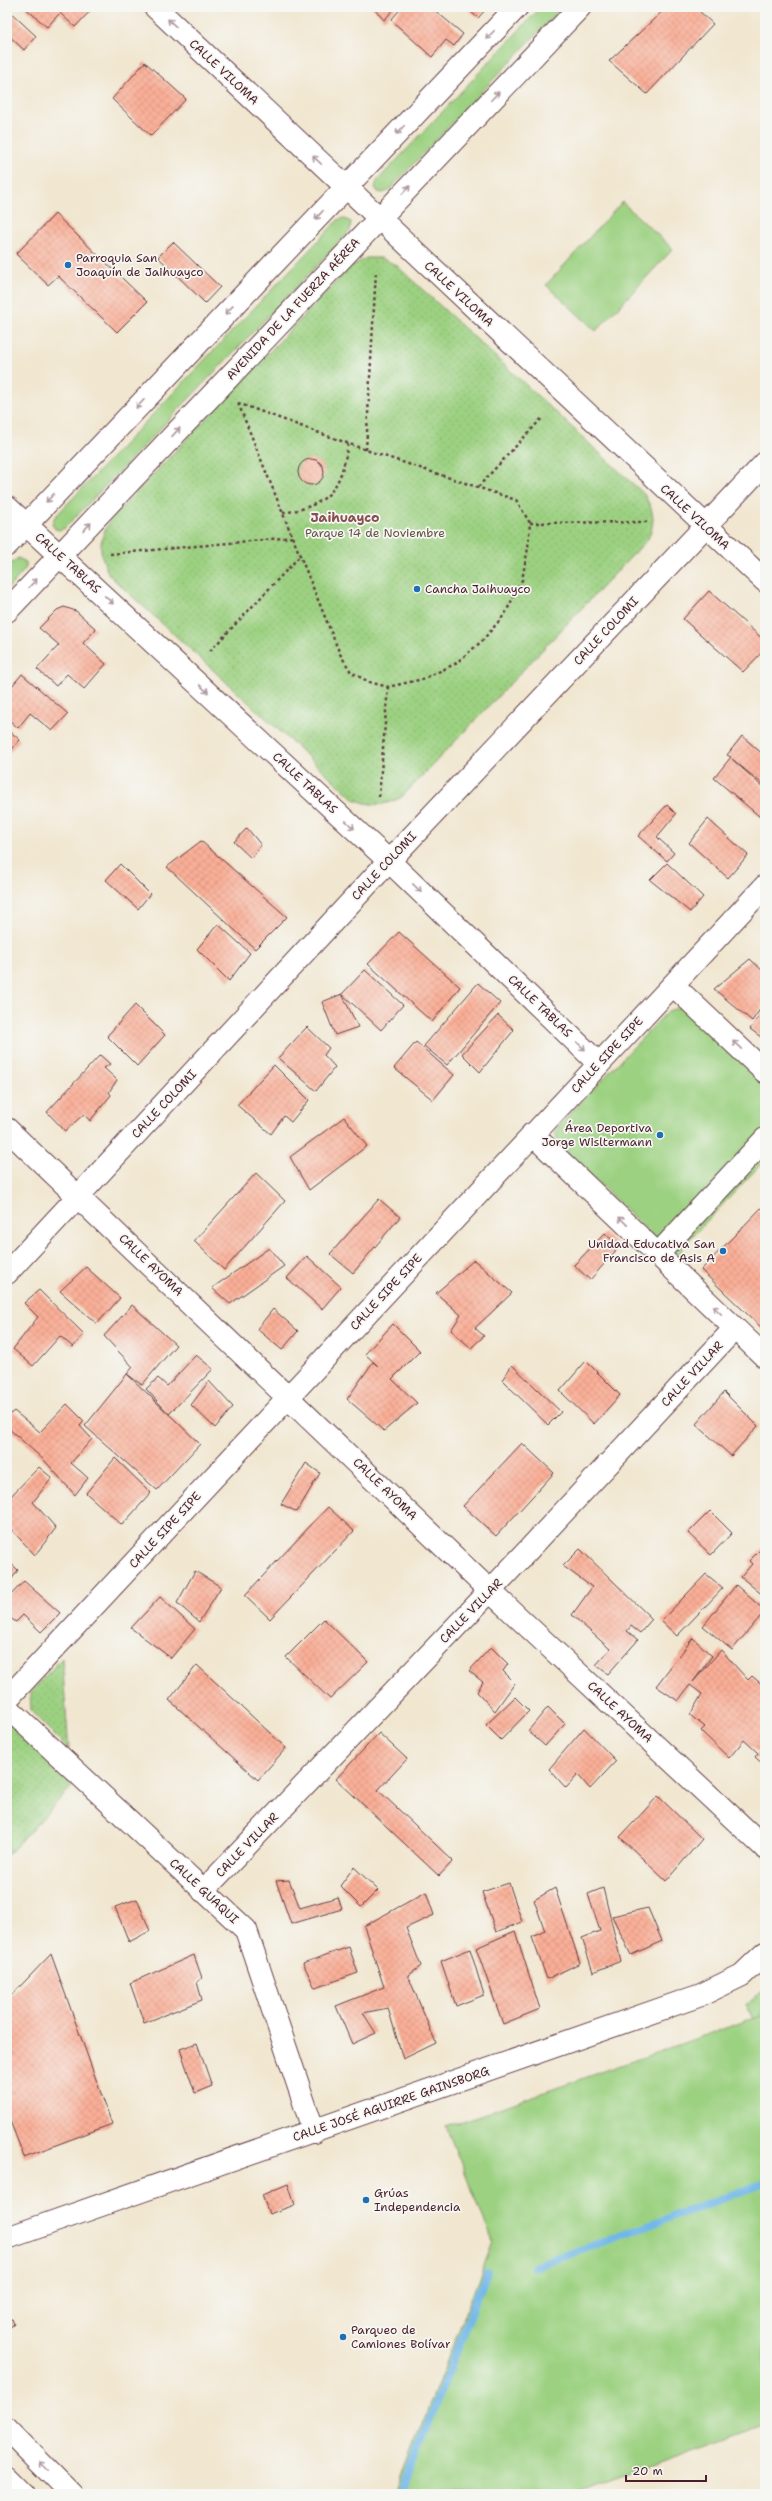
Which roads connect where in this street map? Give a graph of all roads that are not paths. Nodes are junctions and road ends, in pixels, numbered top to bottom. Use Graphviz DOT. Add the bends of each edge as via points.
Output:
graph roads {
  1 [pos="155,7"];
  2 [pos="517,7"];
  3 [pos="580,7"];
  4 [pos="346,187"];
  5 [pos="379,218"];
  6 [pos="765,463"];
  7 [pos="7,507"];
  8 [pos="26,524"];
  9 [pos="705,526"];
  10 [pos="7,545"];
  11 [pos="60,555"];
  12 [pos="765,581"];
  13 [pos="7,611"];
  14 [pos="389,861"];
  15 [pos="765,886"];
  16 [pos="674,986"];
  17 [pos="599,1064"];
  18 [pos="765,1072"];
  19 [pos="7,1129"];
  20 [pos="532,1134"];
  21 [pos="765,1139"];
  22 [pos="79,1197"];
  23 [pos="658,1254"];
  24 [pos="7,1273"];
  25 [pos="735,1328"];
  26 [pos="765,1357"];
  27 [pos="290,1397"];
  28 [pos="490,1591"];
  29 [pos="7,1699"];
  30 [pos="7,1707"];
  31 [pos="765,1848"];
  32 [pos="204,1890"];
  33 [pos="765,1953"];
  34 [pos="314,2132"];
  35 [pos="7,2238"];
  36 [pos="7,2428"];
  37 [pos="7,2478"];
  38 [pos="23,2494"];
  39 [pos="71,2494"];
  4 -- 1 [label="main road, CALLE VILOMA, one-way"];
  2 -- 4 [label="main road, one-way"];
  5 -- 3 [label="main road, AVENIDA DE LA FUERZA AÉREA, one-way"];
  4 -- 5 [label="main road, CALLE VILOMA"];
  4 -- 8 [label="main road, one-way"];
  5 -- 9 [label="main road, CALLE VILOMA"];
  11 -- 5 [label="main road, AVENIDA DE LA FUERZA AÉREA, one-way"];
  6 -- 9 [label="main road, CALLE COLOMI"];
  7 -- 8 [label="main road, CALLE TABLAS"];
  8 -- 10 [label="main road"];
  8 -- 11 [label="main road, CALLE TABLAS"];
  9 -- 12 [label="main road, CALLE VILOMA"];
  9 -- 14 [label="main road, CALLE COLOMI"];
  13 -- 11 [label="main road, AVENIDA DE LA FUERZA AÉREA, one-way"];
  11 -- 14 [label="main road, CALLE TABLAS, one-way"];
  14 -- 17 [label="main road, CALLE TABLAS, one-way"];
  14 -- 22 [label="main road, CALLE COLOMI"];
  15 -- 16 [label="main road, CALLE SIPE SIPE"];
  16 -- 17 [label="main road, CALLE SIPE SIPE"];
  18 -- 16 [label="main road, one-way"];
  17 -- 20 [label="main road, CALLE SIPE SIPE"];
  19 -- 22 [label="main road, CALLE AYOMA"];
  23 -- 20 [label="main road, one-way"];
  20 -- 27 [label="main road, CALLE SIPE SIPE"];
  21 -- 23 [label="main road"];
  22 -- 24 [label="main road, CALLE COLOMI"];
  22 -- 27 [label="main road, CALLE AYOMA"];
  25 -- 23 [label="main road, one-way"];
  25 -- 26 [label="main road"];
  25 -- 28 [label="main road, CALLE VILLAR"];
  27 -- 28 [label="main road, CALLE AYOMA"];
  27 -- 29 [label="main road, CALLE SIPE SIPE"];
  28 -- 31 [label="main road, CALLE AYOMA"];
  28 -- 32 [label="main road, CALLE VILLAR"];
  30 -- 32 [label="main road, CALLE GUAQUI"];
  32 -- 34 [label="main road, CALLE GUAQUI" via="246,1930"];
  33 -- 34 [label="main road, CALLE JOSÉ AGUIRRE GAINSBORG" via="742,1975 701,1995"];
  34 -- 35 [label="main road, CALLE JOSÉ AGUIRRE GAINSBORG"];
  39 -- 36 [label="main road, one-way"];
  37 -- 38 [label="main road"];
}
